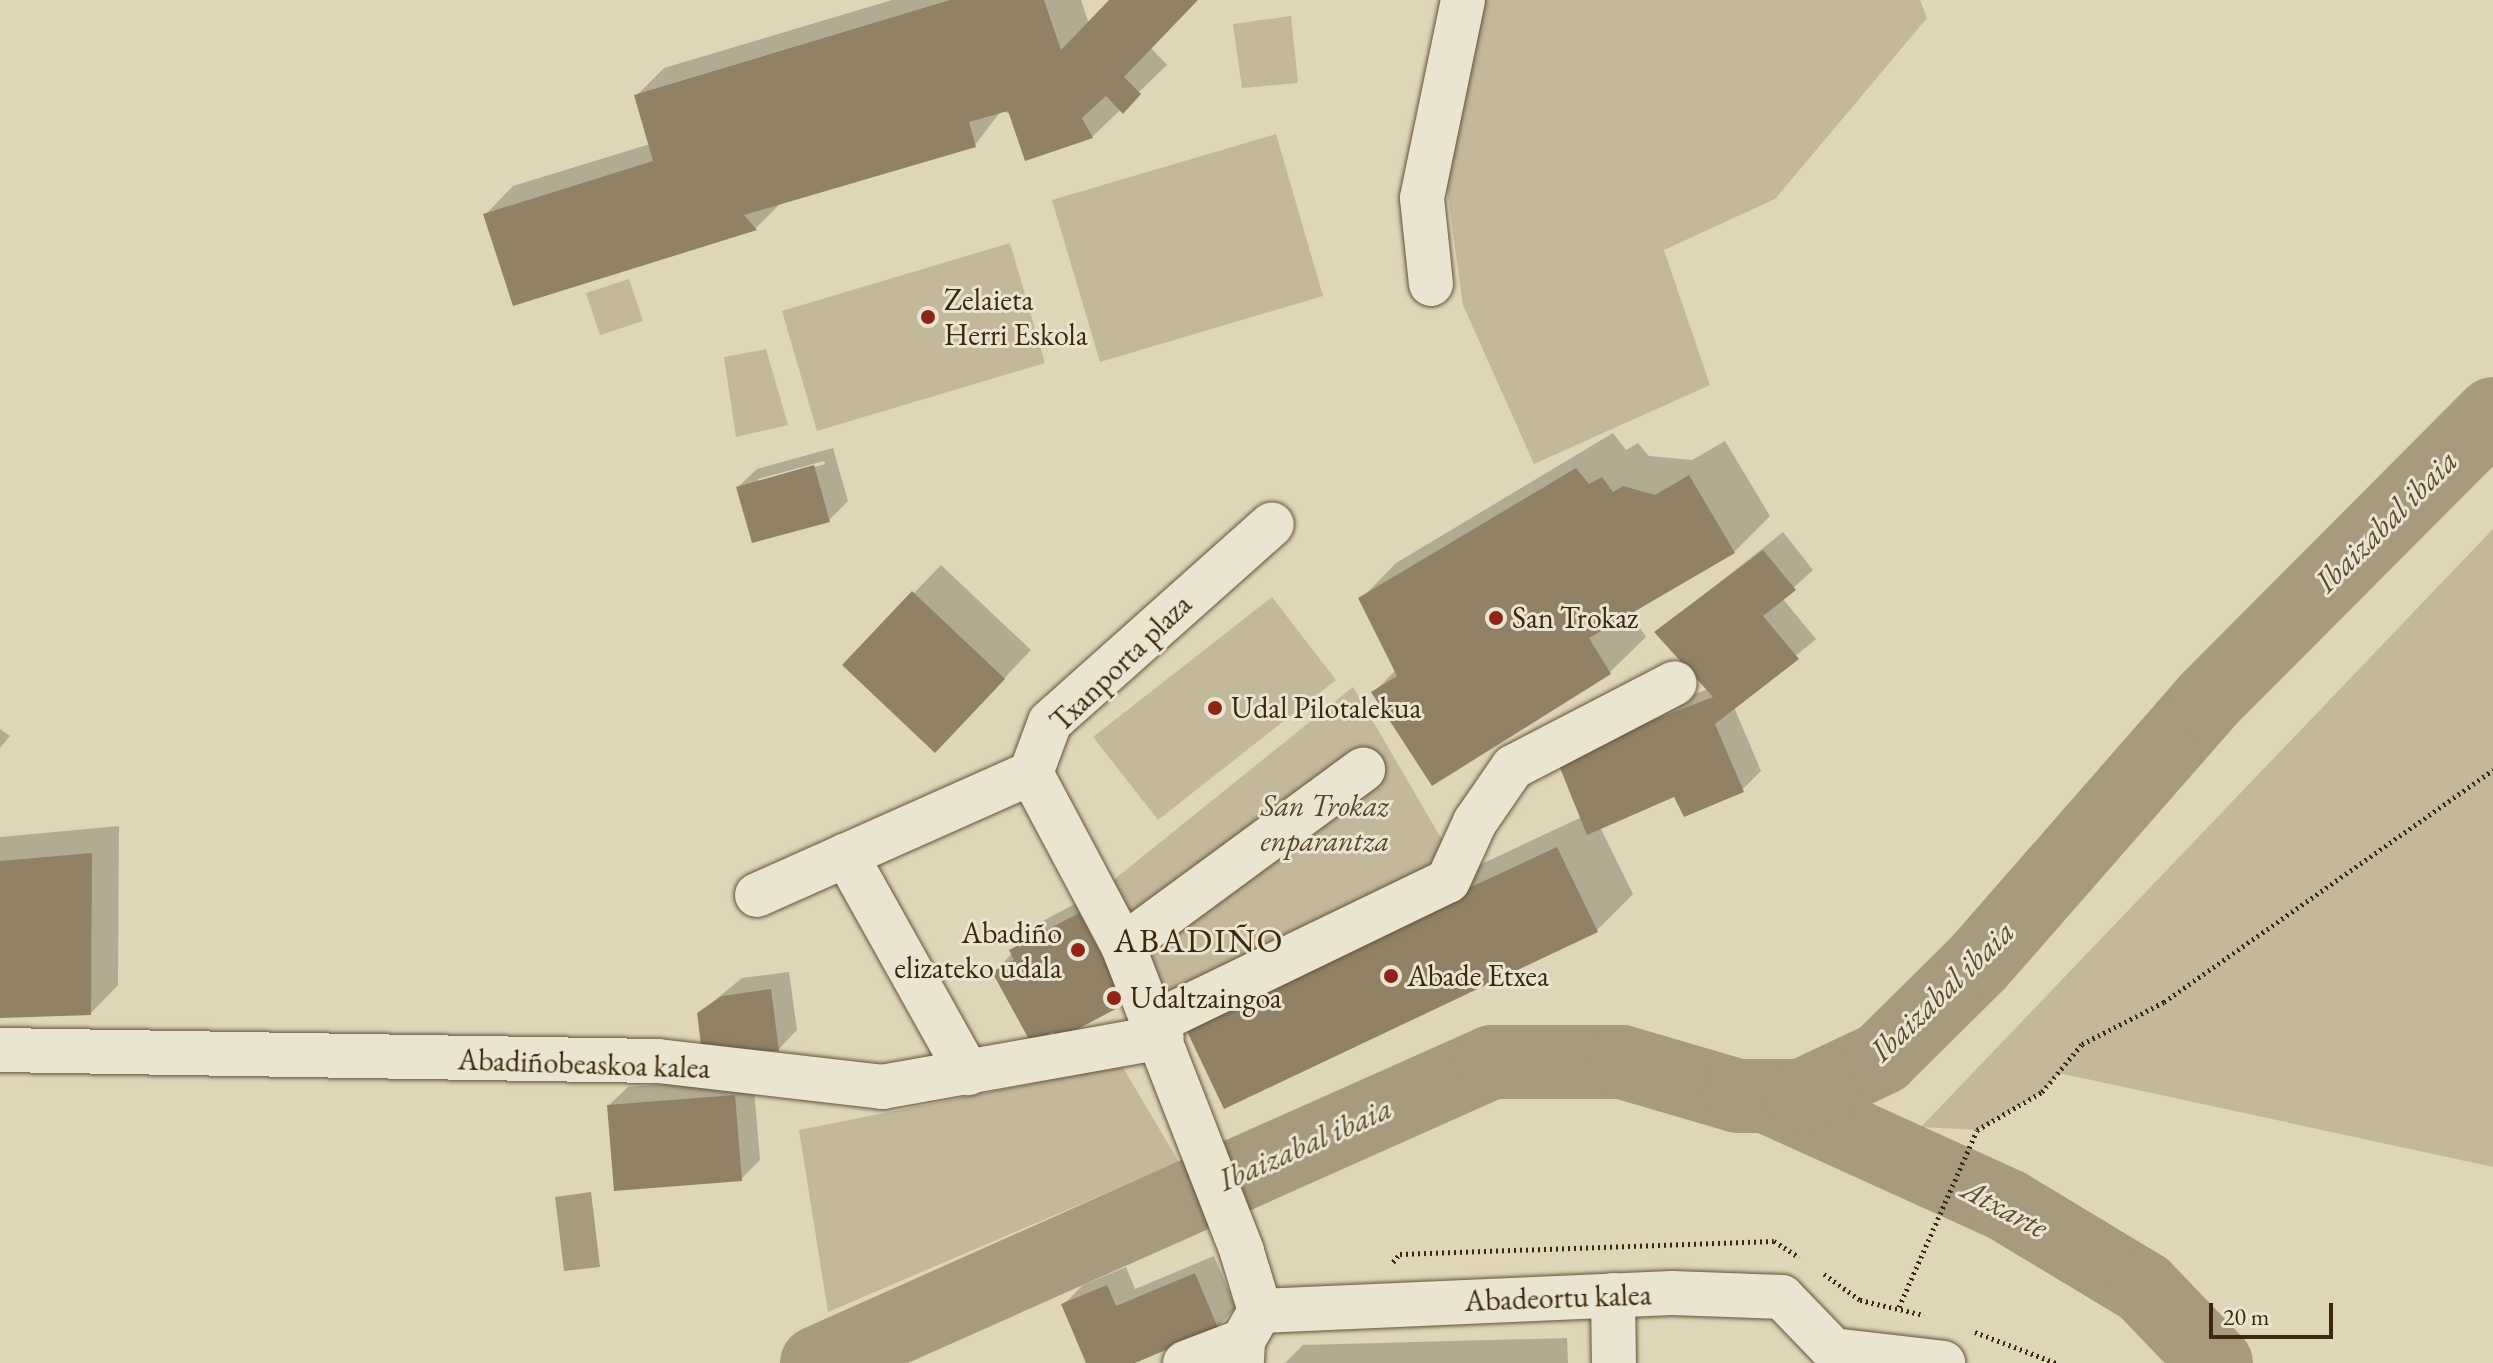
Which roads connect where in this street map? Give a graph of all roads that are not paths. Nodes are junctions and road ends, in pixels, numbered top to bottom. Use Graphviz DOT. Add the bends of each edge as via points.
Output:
graph roads {
  1 [pos="1463,0"];
  2 [pos="1431,284"];
  3 [pos="1272,524"];
  4 [pos="1675,683"];
  5 [pos="1363,770"];
  6 [pos="1031,773"];
  7 [pos="846,855"];
  8 [pos="757,895"];
  9 [pos="1123,946"];
  10 [pos="1159,1030"];
  11 [pos="0,1050"];
  12 [pos="968,1073"];
  13 [pos="1613,1295"];
  14 [pos="1249,1338"];
  15 [pos="1185,1363"];
  16 [pos="1614,1363"];
  17 [pos="1943,1363"];
  1 -- 2 [label="street" via="1422,198"];
  3 -- 6 [label="street, Txanporta plaza" via="1050,722"];
  4 -- 10 [label="street, Abadiñobeaskoa kalea" via="1513,767 1475,822 1448,881"];
  5 -- 9 [label="street"];
  6 -- 7 [label="street"];
  6 -- 9 [label="street"];
  7 -- 8 [label="street"];
  7 -- 12 [label="street"];
  9 -- 10 [label="street"];
  10 -- 12 [label="street, Abadiñobeaskoa kalea"];
  10 -- 14 [label="street" via="1242,1252"];
  11 -- 12 [label="street, Abadiñobeaskoa kalea" via="658,1061 882,1087"];
  13 -- 14 [label="street, Abadeortu kalea"];
  13 -- 16 [label="street"];
  13 -- 17 [label="street, Abadeortu kalea" via="1782,1297 1833,1350"];
  14 -- 15 [label="street, Abadeortu kalea"];
}
